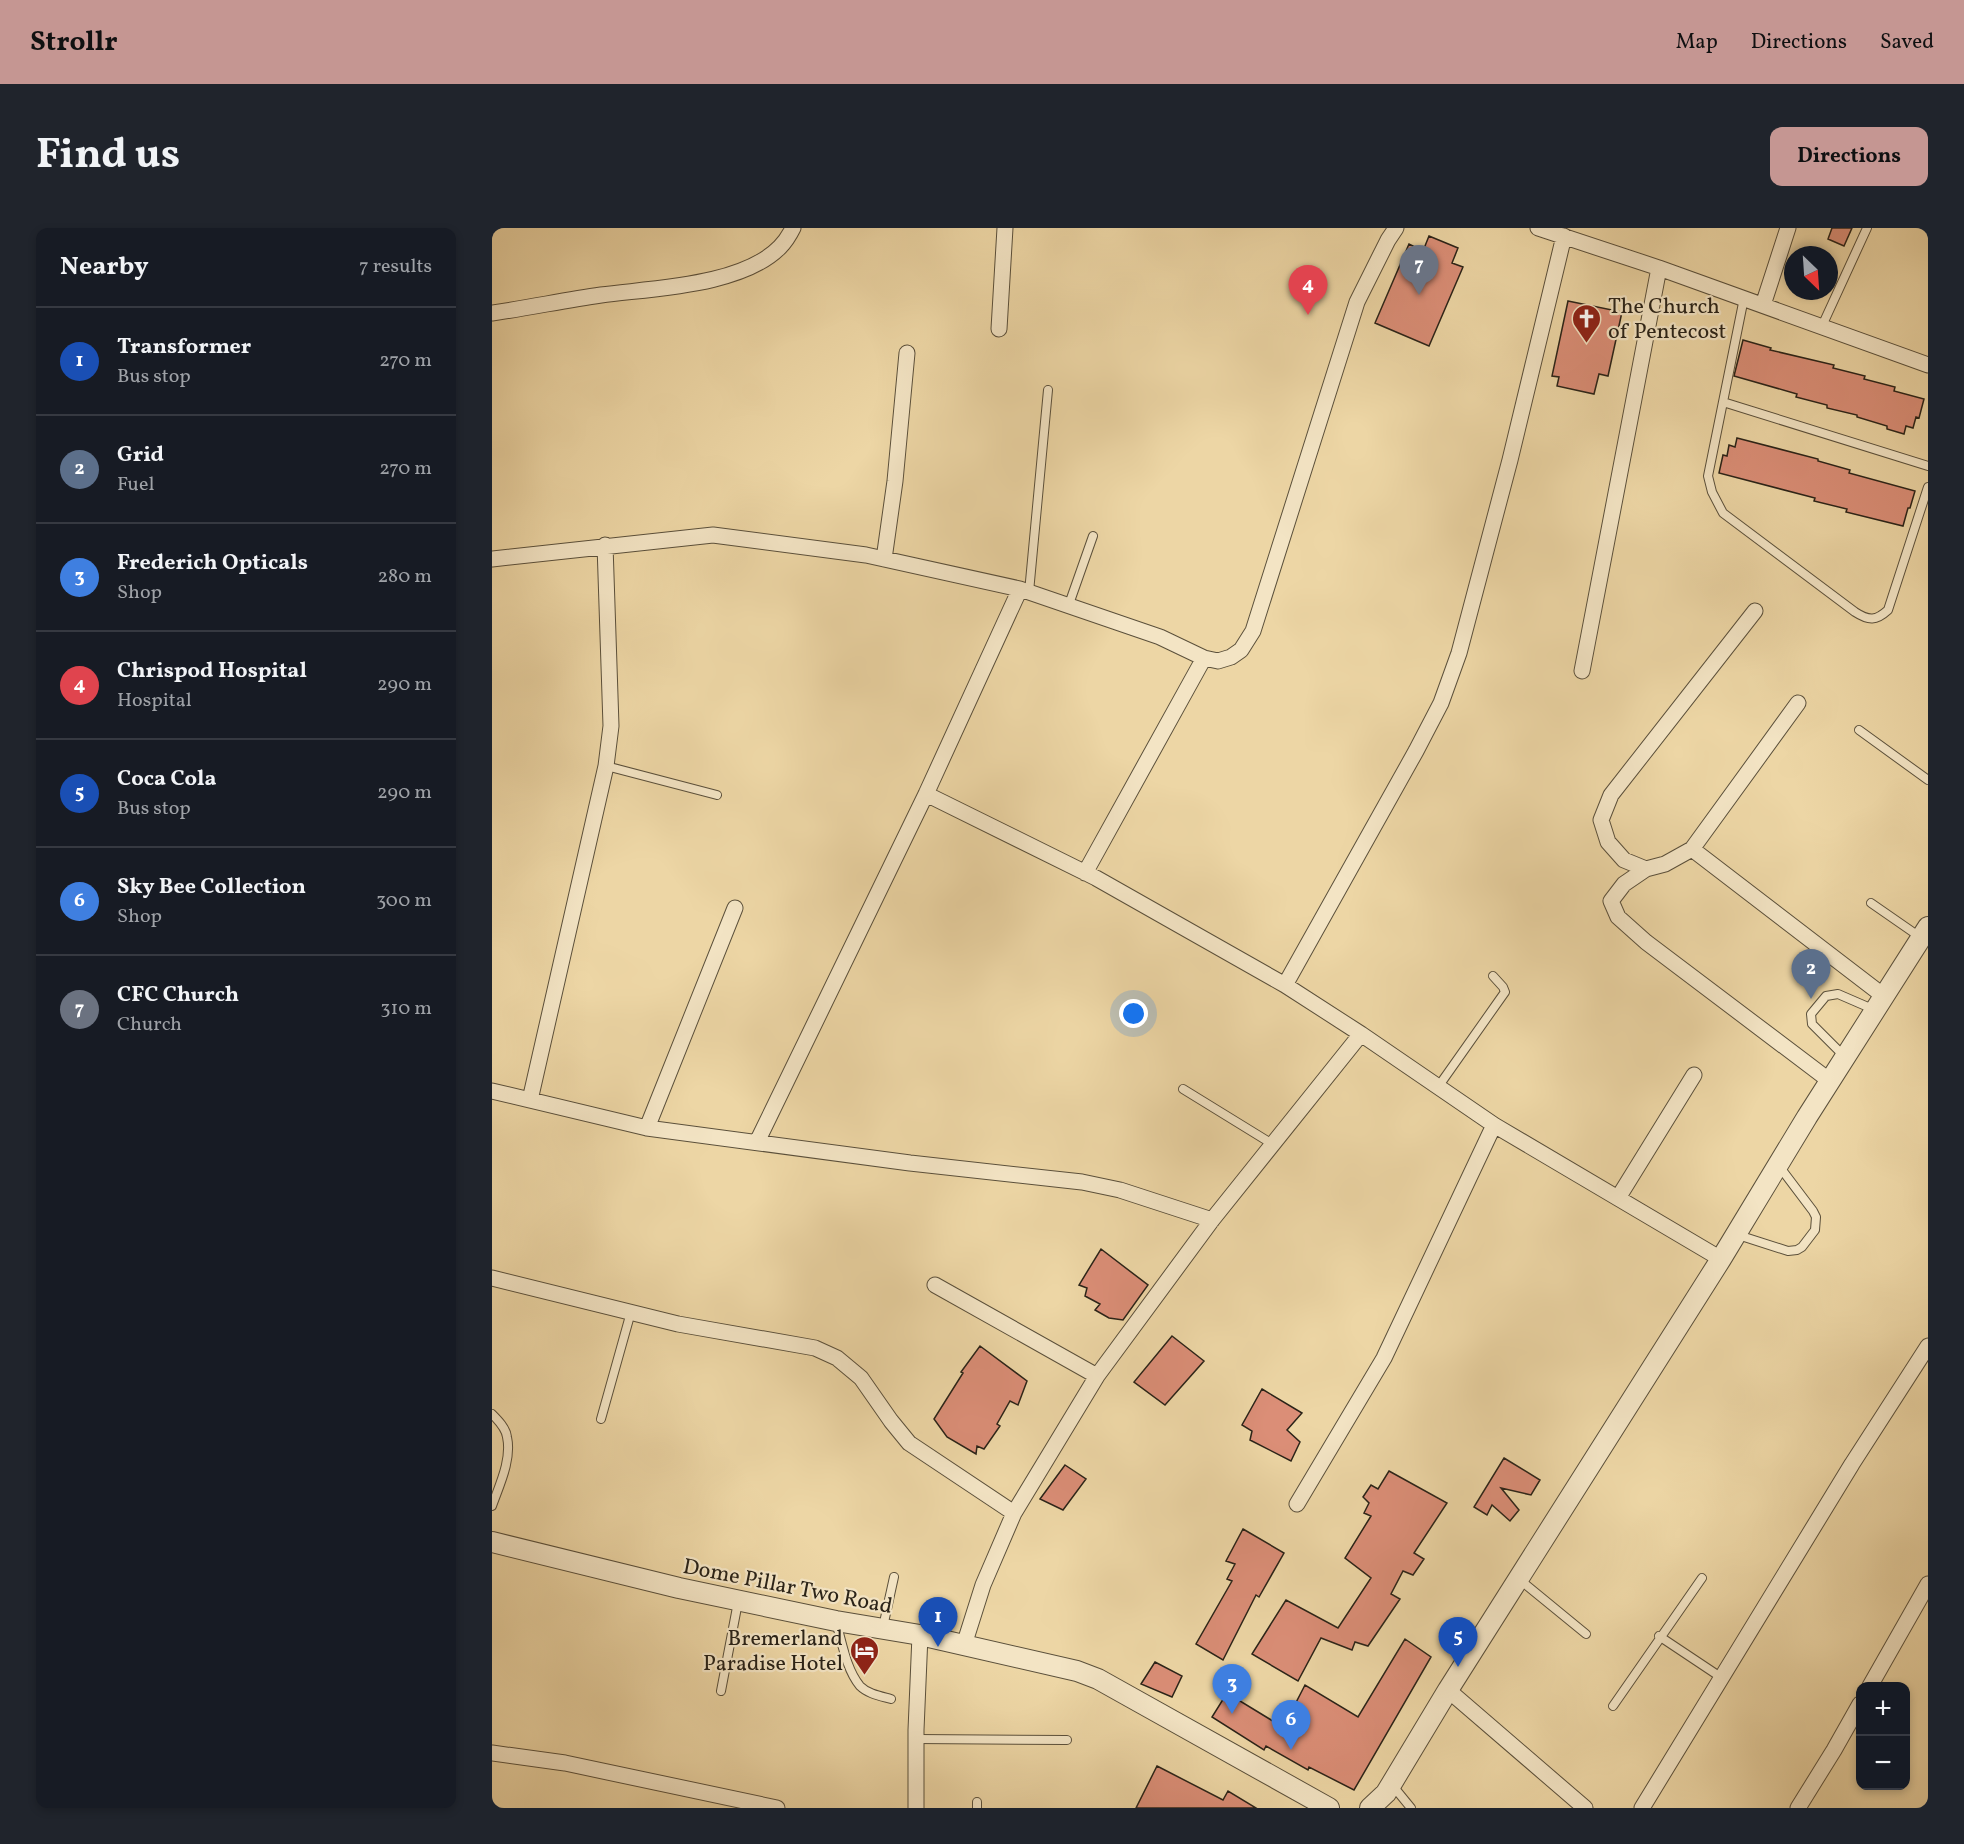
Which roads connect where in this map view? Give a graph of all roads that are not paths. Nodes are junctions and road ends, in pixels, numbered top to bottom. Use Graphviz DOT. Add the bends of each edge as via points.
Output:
graph roads {
  1 [pos="793,228"];
  2 [pos="1005,228"];
  3 [pos="1396,228"];
  4 [pos="1538,228"];
  5 [pos="1788,228"];
  6 [pos="1867,228"];
  7 [pos="1564,236"];
  8 [pos="1659,267"];
  9 [pos="1744,298"];
  10 [pos="1764,305"];
  11 [pos="492,313"];
  12 [pos="1822,326"];
  13 [pos="999,329"];
  14 [pos="907,353"];
  15 [pos="1928,365"];
  16 [pos="1048,390"];
  17 [pos="1723,402"];
  18 [pos="1928,466"];
  19 [pos="1928,487"];
  20 [pos="1094,536"];
  21 [pos="605,546"];
  22 [pos="492,559"];
  23 [pos="884,559"];
  24 [pos="1024,591"];
  25 [pos="1068,607"];
  26 [pos="1755,611"];
  27 [pos="1204,658"];
  28 [pos="1582,671"];
  29 [pos="1798,703"];
  30 [pos="1859,730"];
  31 [pos="606,766"];
  32 [pos="1928,780"];
  33 [pos="926,794"];
  34 [pos="717,795"];
  35 [pos="1692,849"];
  36 [pos="1646,869"];
  37 [pos="1085,873"];
  38 [pos="1871,903"];
  39 [pos="735,908"];
  40 [pos="1925,932"];
  41 [pos="1492,976"];
  42 [pos="1285,985"];
  43 [pos="1880,1004"];
  44 [pos="1361,1034"];
  45 [pos="1846,1057"];
  46 [pos="1694,1075"];
  47 [pos="1830,1081"];
  48 [pos="1438,1087"];
  49 [pos="1183,1089"];
  50 [pos="492,1091"];
  51 [pos="530,1100"];
  52 [pos="1494,1125"];
  53 [pos="647,1128"];
  54 [pos="757,1142"];
  55 [pos="1274,1145"];
  56 [pos="1779,1165"];
  57 [pos="1618,1198"];
  58 [pos="1212,1220"];
  59 [pos="1736,1234"];
  60 [pos="1721,1259"];
  61 [pos="492,1278"];
  62 [pos="935,1285"];
  63 [pos="631,1312"];
  64 [pos="1928,1346"];
  65 [pos="1097,1376"];
  66 [pos="492,1414"];
  67 [pos="601,1419"];
  68 [pos="1297,1504"];
  69 [pos="492,1506"];
  70 [pos="1014,1513"];
  71 [pos="492,1542"];
  72 [pos="894,1577"];
  73 [pos="1702,1578"];
  74 [pos="1518,1579"];
  75 [pos="1928,1584"];
  76 [pos="738,1601"];
  77 [pos="836,1621"];
  78 [pos="882,1629"];
  79 [pos="1586,1634"];
  80 [pos="920,1635"];
  81 [pos="1659,1636"];
  82 [pos="964,1645"];
  83 [pos="1722,1678"];
  84 [pos="1872,1682"];
  85 [pos="1448,1690"];
  86 [pos="721,1691"];
  87 [pos="891,1699"];
  88 [pos="1613,1706"];
  89 [pos="1856,1711"];
  90 [pos="916,1739"];
  91 [pos="1067,1740"];
  92 [pos="492,1753"];
  93 [pos="1392,1784"];
  94 [pos="777,1808"];
  95 [pos="916,1808"];
  96 [pos="1329,1808"];
  97 [pos="1370,1808"];
  98 [pos="1411,1808"];
  99 [pos="1585,1808"];
  100 [pos="1642,1808"];
  101 [pos="1798,1808"];
  1 -- 11 [label="street" via="781,247 740,272 704,281"];
  2 -- 13 [label="street"];
  3 -- 27 [label="street" via="1357,302 1253,631 1230,657 1218,661"];
  4 -- 7 [label="street"];
  5 -- 10 [label="street"];
  6 -- 12 [label="lane"];
  7 -- 8 [label="street"];
  7 -- 42 [label="street" via="1462,642 1441,702"];
  8 -- 9 [label="street"];
  8 -- 28 [label="street"];
  9 -- 10 [label="street"];
  9 -- 17 [label="lane"];
  10 -- 12 [label="street"];
  12 -- 15 [label="street"];
  14 -- 23 [label="street"];
  16 -- 24 [label="lane"];
  17 -- 18 [label="lane"];
  17 -- 19 [label="lane" via="1708,476 1723,513 1866,619 1878,619 1888,610"];
  20 -- 25 [label="lane"];
  21 -- 22 [label="street"];
  21 -- 23 [label="street" via="713,536"];
  21 -- 31 [label="street" via="611,726"];
  23 -- 24 [label="street"];
  24 -- 25 [label="street"];
  24 -- 33 [label="street"];
  25 -- 27 [label="street" via="1160,637"];
  26 -- 36 [label="street" via="1611,795 1601,820 1608,842 1624,860"];
  27 -- 37 [label="street"];
  29 -- 35 [label="street"];
  30 -- 32 [label="lane"];
  31 -- 34 [label="lane"];
  31 -- 51 [label="street"];
  33 -- 37 [label="street"];
  33 -- 54 [label="street"];
  35 -- 36 [label="street"];
  35 -- 43 [label="street"];
  36 -- 47 [label="street" via="1624,884 1611,901 1618,917"];
  37 -- 42 [label="street"];
  38 -- 40 [label="lane"];
  39 -- 53 [label="street"];
  40 -- 43 [label="street"];
  41 -- 48 [label="lane" via="1506,992"];
  42 -- 44 [label="street"];
  43 -- 45 [label="street"];
  43 -- 45 [label="lane" via="1838,994 1826,996 1811,1014 1812,1024"];
  44 -- 48 [label="street"];
  44 -- 55 [label="street"];
  45 -- 47 [label="street"];
  46 -- 57 [label="street"];
  47 -- 56 [label="street"];
  48 -- 52 [label="street"];
  49 -- 55 [label="lane"];
  50 -- 51 [label="street"];
  51 -- 53 [label="street"];
  52 -- 57 [label="street"];
  52 -- 68 [label="street" via="1384,1358"];
  53 -- 54 [label="street"];
  54 -- 58 [label="street" via="1082,1182"];
  55 -- 58 [label="street"];
  56 -- 59 [label="street"];
  56 -- 59 [label="lane" via="1813,1211 1815,1230 1802,1247 1788,1251"];
  57 -- 60 [label="street"];
  58 -- 65 [label="street"];
  59 -- 60 [label="street"];
  60 -- 74 [label="street"];
  61 -- 63 [label="street"];
  62 -- 65 [label="street"];
  63 -- 67 [label="lane"];
  63 -- 70 [label="street" via="815,1348 837,1358 861,1377 909,1443"];
  64 -- 83 [label="street"];
  65 -- 70 [label="street"];
  66 -- 69 [label="lane" via="507,1436 508,1448"];
  70 -- 82 [label="street" via="983,1585"];
  71 -- 76 [label="street, Dome Pillar Two Road"];
  72 -- 78 [label="lane"];
  73 -- 81 [label="lane"];
  74 -- 79 [label="lane"];
  74 -- 85 [label="street"];
  75 -- 84 [label="street"];
  76 -- 77 [label="street, Dome Pillar Two Road"];
  76 -- 86 [label="lane"];
  77 -- 78 [label="street, Dome Pillar Two Road"];
  77 -- 87 [label="lane" via="860,1686"];
  78 -- 80 [label="street, Dome Pillar Two Road"];
  80 -- 82 [label="street, Dome Pillar Two Road"];
  80 -- 90 [label="street"];
  81 -- 83 [label="lane"];
  81 -- 88 [label="lane"];
  82 -- 96 [label="street, Dome Pillar Two Road" via="1098,1678"];
  83 -- 100 [label="street"];
  85 -- 93 [label="street"];
  85 -- 99 [label="street"];
  89 -- 101 [label="street"];
  90 -- 91 [label="lane"];
  90 -- 95 [label="street"];
  92 -- 94 [label="street" via="565,1763"];
  93 -- 97 [label="street"];
  93 -- 98 [label="lane"];
}
